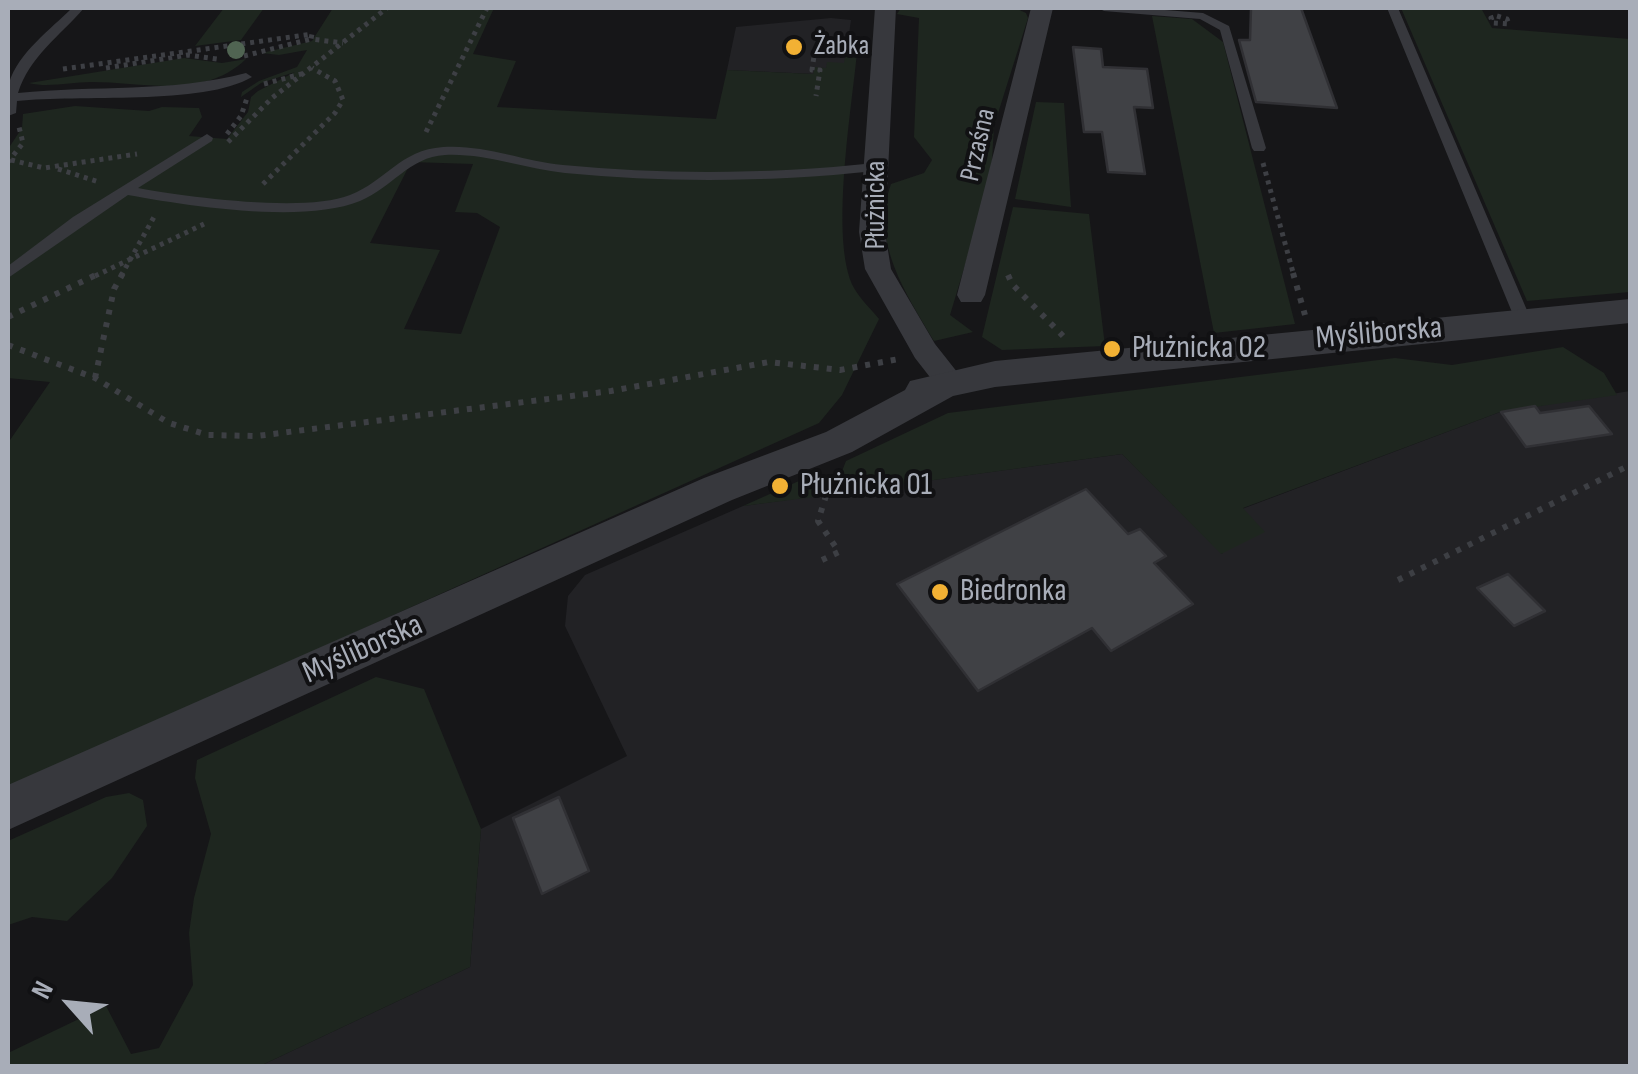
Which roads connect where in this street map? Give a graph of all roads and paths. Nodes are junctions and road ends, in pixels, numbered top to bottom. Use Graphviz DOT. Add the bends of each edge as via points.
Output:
graph roads {
  1 [pos="78,8"];
  2 [pos="386,8"];
  3 [pos="486,8"];
  4 [pos="885,8"];
  5 [pos="1042,8"];
  6 [pos="1104,8"];
  7 [pos="1392,8"];
  8 [pos="310,39"];
  9 [pos="343,43"];
  10 [pos="815,49"];
  11 [pos="306,73"];
  12 [pos="246,77"];
  13 [pos="259,86"];
  14 [pos="250,93"];
  15 [pos="10,94"];
  16 [pos="816,96"];
  17 [pos="215,138"];
  18 [pos="1259,148"];
  19 [pos="184,154"];
  20 [pos="414,156"];
  21 [pos="9,161"];
  22 [pos="876,166"];
  23 [pos="52,167"];
  24 [pos="126,190"];
  25 [pos="166,199"];
  26 [pos="1006,266"];
  27 [pos="8,273"];
  28 [pos="971,295"];
  29 [pos="1630,311"];
  30 [pos="1524,322"];
  31 [pos="1314,340"];
  32 [pos="1069,341"];
  33 [pos="8,345"];
  34 [pos="898,359"];
  35 [pos="95,378"];
  36 [pos="950,382"];
  37 [pos="1630,465"];
  38 [pos="833,475"];
  39 [pos="822,560"];
  40 [pos="1398,580"];
  41 [pos="8,808"];
  1 -- 15 [label="lane"];
  2 -- 9 [label="path"];
  3 -- 20 [label="path"];
  4 -- 22 [label="street, Płużnicka"];
  5 -- 28 [label="street, Przaśna"];
  6 -- 18 [label="lane" via="1203,16 1225,28"];
  7 -- 30 [label="lane"];
  8 -- 9 [label="path"];
  8 -- 15 [label="path" via="231,59 188,55"];
  8 -- 15 [label="path" via="312,34 207,47"];
  9 -- 11 [label="path"];
  10 -- 16 [label="path"];
  11 -- 13 [label="path"];
  11 -- 19 [label="path" via="234,138"];
  12 -- 15 [label="lane" via="181,93"];
  14 -- 17 [label="path" via="241,116"];
  15 -- 21 [label="path" via="23,143"];
  17 -- 19 [label="lane"];
  17 -- 23 [label="path"];
  18 -- 31 [label="path"];
  19 -- 24 [label="lane"];
  20 -- 22 [label="lane" via="478,153 562,169 669,174 780,176"];
  20 -- 25 [label="lane" via="340,204"];
  21 -- 23 [label="path"];
  22 -- 36 [label="street, Płużnicka" via="872,232 878,270"];
  23 -- 24 [label="path"];
  24 -- 25 [label="lane"];
  24 -- 27 [label="lane"];
  25 -- 35 [label="path" via="114,289"];
  26 -- 32 [label="path" via="1012,284"];
  29 -- 30 [label="street, Myśliborska"];
  30 -- 31 [label="street, Myśliborska"];
  31 -- 36 [label="street, Myśliborska"];
  33 -- 35 [label="path"];
  34 -- 35 [label="path" via="840,370 769,362 257,436 208,435 169,422"];
  36 -- 41 [label="street, Myśliborska" via="839,442 718,489"];
  37 -- 40 [label="path"];
  38 -- 39 [label="path" via="818,521 839,552"];
}
